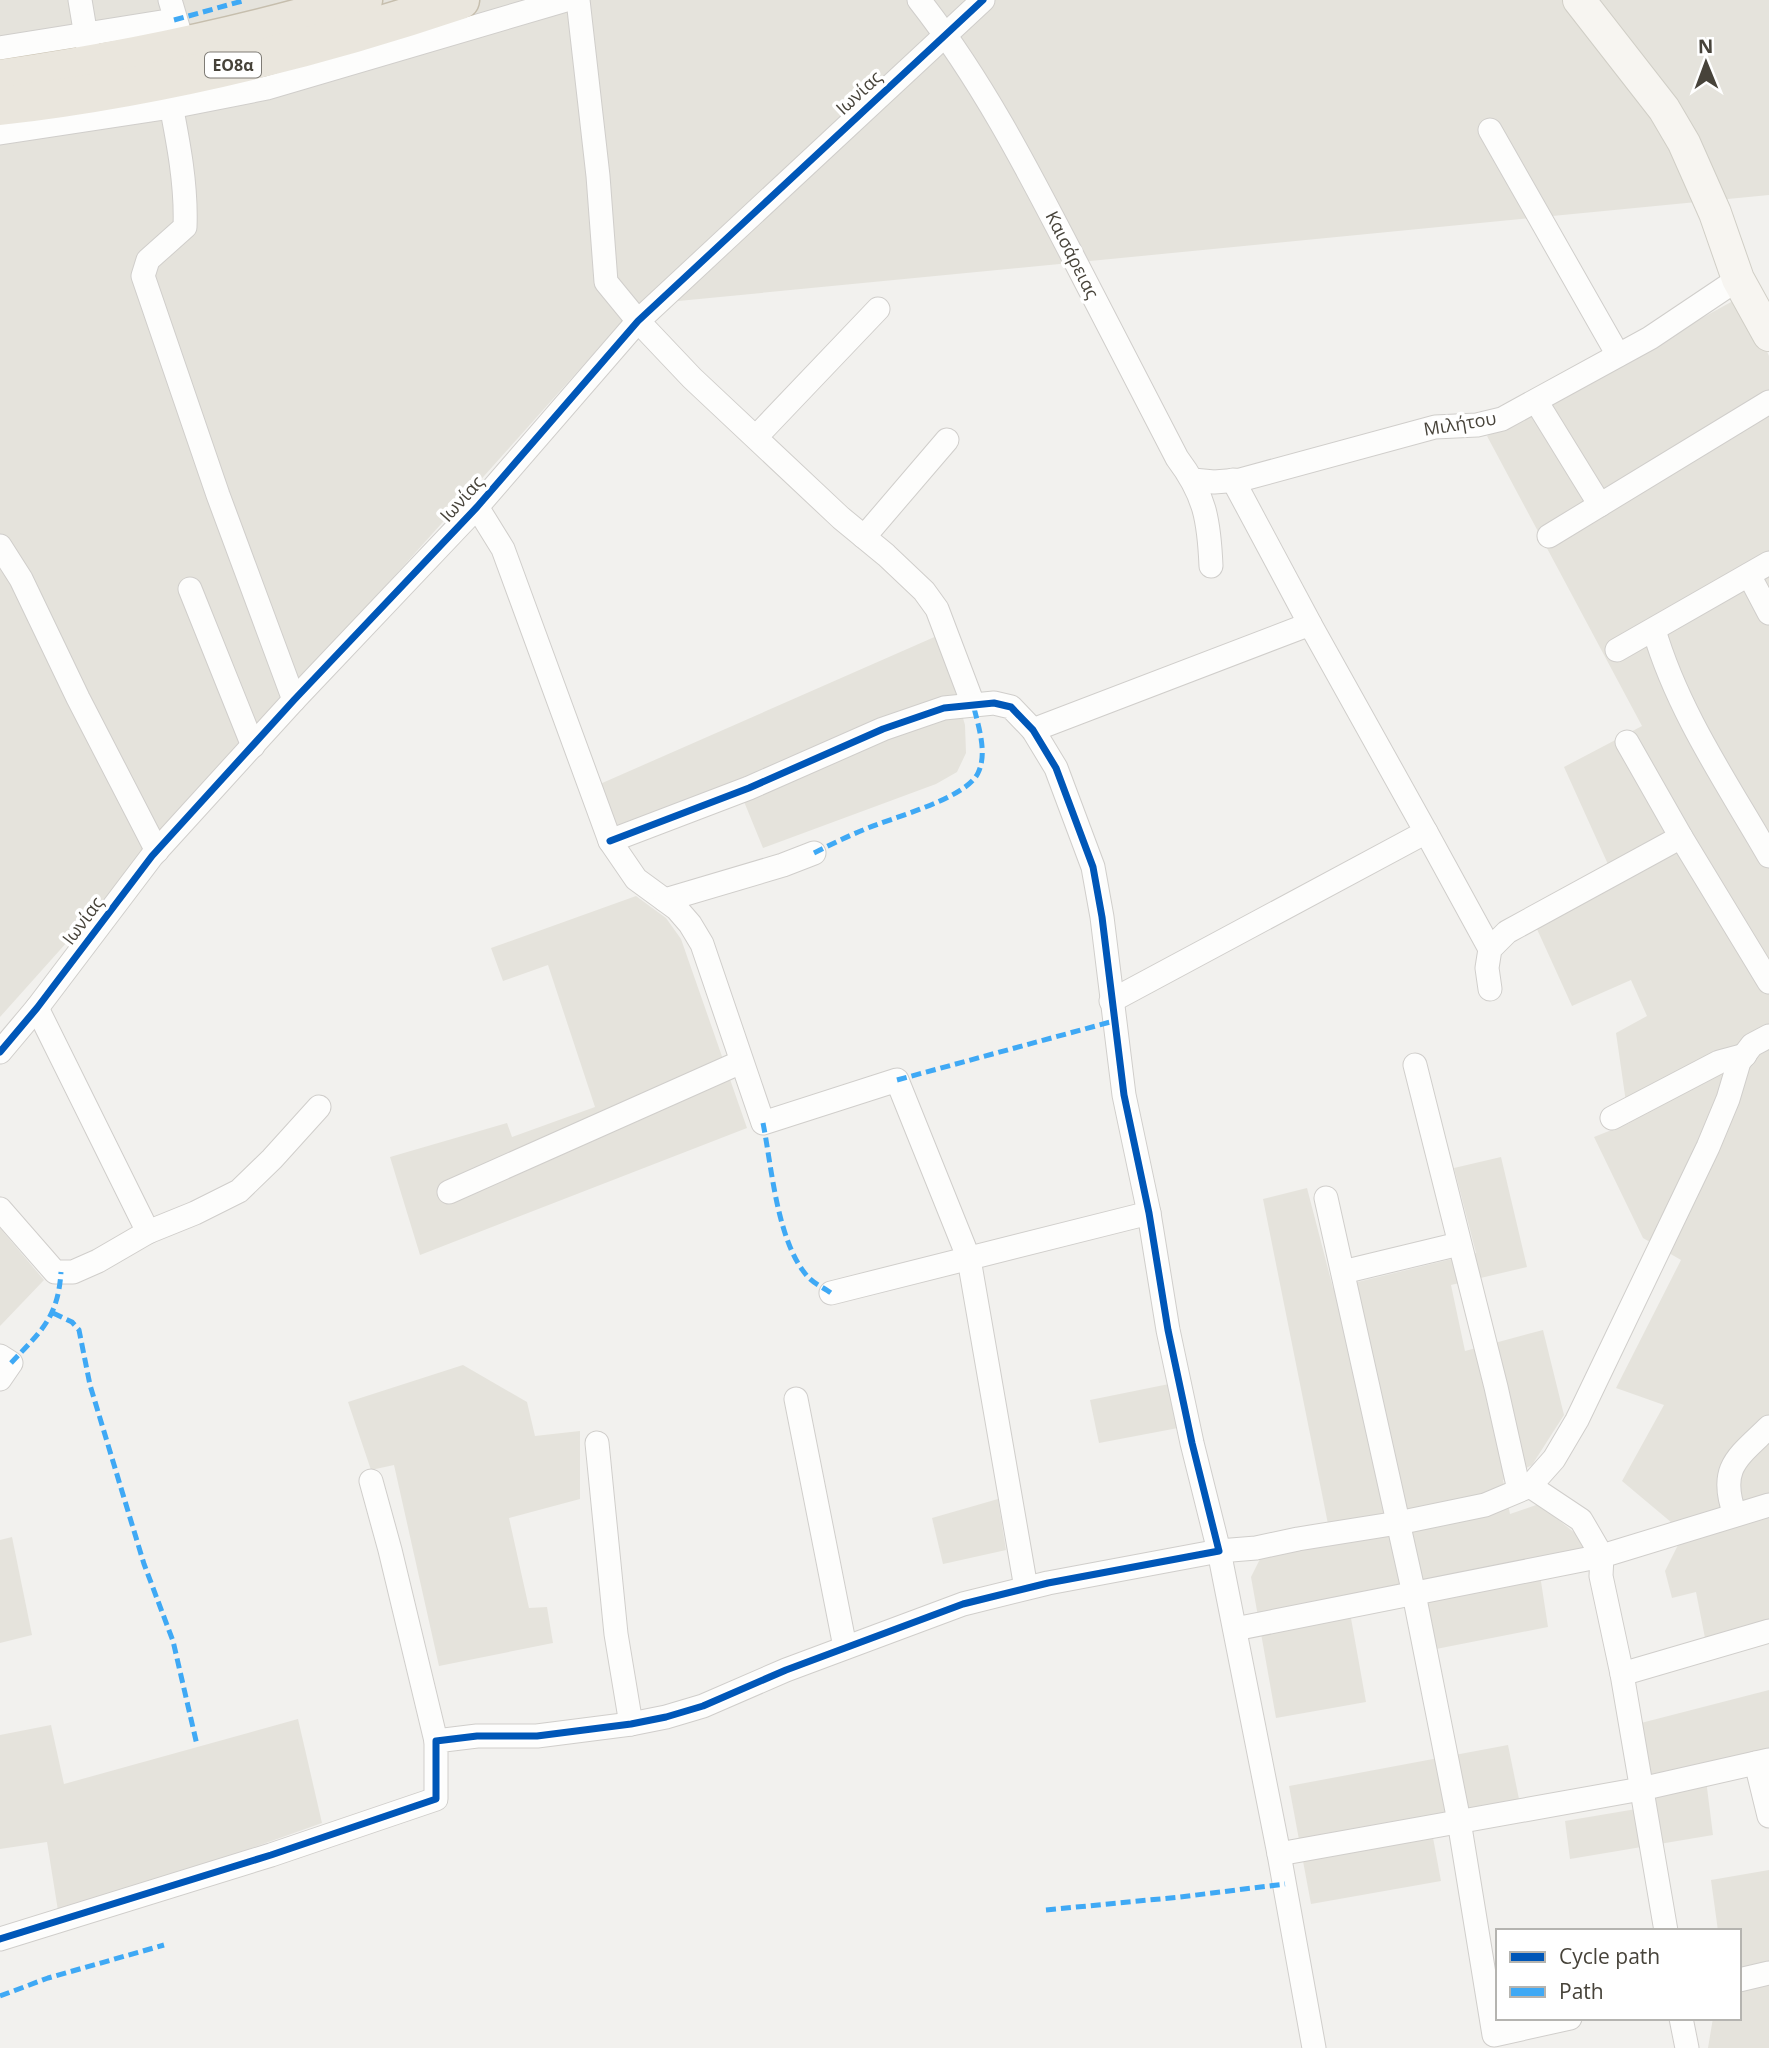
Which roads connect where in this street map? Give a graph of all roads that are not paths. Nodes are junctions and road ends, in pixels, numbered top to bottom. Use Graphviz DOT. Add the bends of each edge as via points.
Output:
graph roads {
  1 [pos="80,0"];
  2 [pos="363,0"];
  3 [pos="566,0"];
  4 [pos="578,0"];
  5 [pos="919,0"];
  6 [pos="983,0"];
  7 [pos="1579,0"];
  8 [pos="462,10"];
  9 [pos="946,34"];
  10 [pos="88,50"];
  11 [pos="173,50"];
  12 [pos="6,84"];
  13 [pos="1490,130"];
  14 [pos="1738,279"];
  15 [pos="878,309"];
  16 [pos="638,321"];
  17 [pos="1769,335"];
  18 [pos="1618,355"];
  19 [pos="1536,401"];
  20 [pos="1769,402"];
  21 [pos="756,437"];
  22 [pos="947,440"];
  23 [pos="1193,480"];
  24 [pos="1233,480"];
  25 [pos="1600,505"];
  26 [pos="477,507"];
  27 [pos="1549,536"];
  28 [pos="864,537"];
  29 [pos="0,546"];
  30 [pos="1769,563"];
  31 [pos="1210,566"];
  32 [pos="1748,575"];
  33 [pos="190,589"];
  34 [pos="1769,614"];
  35 [pos="1310,624"];
  36 [pos="1654,630"];
  37 [pos="1617,650"];
  38 [pos="294,700"];
  39 [pos="974,704"];
  40 [pos="1033,730"];
  41 [pos="1627,743"];
  42 [pos="253,746"];
  43 [pos="1426,832"];
  44 [pos="1681,837"];
  45 [pos="610,841"];
  46 [pos="157,851"];
  47 [pos="814,853"];
  48 [pos="1769,856"];
  49 [pos="665,900"];
  50 [pos="1490,949"];
  51 [pos="1769,982"];
  52 [pos="1490,989"];
  53 [pos="1111,1001"];
  54 [pos="37,1007"];
  55 [pos="1769,1036"];
  56 [pos="0,1052"];
  57 [pos="1745,1055"];
  58 [pos="741,1062"];
  59 [pos="1415,1065"];
  60 [pos="319,1107"];
  61 [pos="1612,1118"];
  62 [pos="449,1192"];
  63 [pos="1326,1198"];
  64 [pos="0,1209"];
  65 [pos="1149,1213"];
  66 [pos="148,1232"];
  67 [pos="1460,1244"];
  68 [pos="970,1259"];
  69 [pos="1343,1272"];
  70 [pos="831,1293"];
  71 [pos="0,1356"];
  72 [pos="0,1378"];
  73 [pos="796,1399"];
  74 [pos="1769,1427"];
  75 [pos="597,1443"];
  76 [pos="371,1481"];
  77 [pos="1524,1488"];
  78 [pos="1769,1505"];
  79 [pos="1735,1515"];
  80 [pos="1398,1523"];
  81 [pos="1219,1551"];
  82 [pos="1602,1556"];
  83 [pos="1027,1588"];
  84 [pos="1414,1594"];
  85 [pos="1235,1629"];
  86 [pos="1769,1631"];
  87 [pos="845,1647"];
  88 [pos="1622,1674"];
  89 [pos="631,1724"];
  90 [pos="436,1741"];
  91 [pos="1763,1762"];
  92 [pos="1641,1789"];
  93 [pos="1769,1816"];
  94 [pos="1459,1821"];
  95 [pos="1279,1854"];
  96 [pos="1666,1929"];
  97 [pos="0,1939"];
  98 [pos="1769,1973"];
  99 [pos="1741,1980"];
  100 [pos="1561,2020"];
  101 [pos="1681,2020"];
  102 [pos="1314,2048"];
  103 [pos="1687,2048"];
  1 -- 10 [label="street"];
  2 -- 11 [label="highway, ΕΟ8α"];
  3 -- 8 [label="street"];
  4 -- 16 [label="street" via="606,282"];
  5 -- 9 [label="street, Καισάρειας"];
  6 -- 9 [label="street, Ιωνίας"];
  7 -- 14 [label="street" via="1664,109 1684,143"];
  8 -- 11 [label="highway, ΕΟ8α" via="292,50"];
  9 -- 16 [label="street, Ιωνίας"];
  9 -- 23 [label="street, Καισάρειας" via="1016,147 1177,458"];
  10 -- 11 [label="highway, ΕΟ8α"];
  10 -- 12 [label="highway, ΕΟ8α"];
  11 -- 12 [label="highway, ΕΟ8α"];
  11 -- 38 [label="street" via="185,227 148,260 143,276"];
  13 -- 18 [label="street"];
  14 -- 17 [label="street"];
  14 -- 18 [label="street, Μιλήτου"];
  15 -- 21 [label="street"];
  16 -- 21 [label="street"];
  16 -- 26 [label="street, Ιωνίας"];
  18 -- 19 [label="street, Μιλήτου"];
  19 -- 24 [label="street, Μιλήτου" via="1502,419 1436,427"];
  19 -- 25 [label="street"];
  20 -- 25 [label="street"];
  21 -- 28 [label="street"];
  22 -- 28 [label="street"];
  23 -- 24 [label="street, Μιλήτου"];
  23 -- 31 [label="street, Καισάρειας" via="1209,525"];
  24 -- 35 [label="street"];
  25 -- 27 [label="street"];
  26 -- 38 [label="street, Ιωνίας"];
  26 -- 45 [label="street" via="503,549"];
  28 -- 39 [label="street" via="924,591 937,609"];
  29 -- 46 [label="street" via="21,579"];
  30 -- 32 [label="street"];
  32 -- 34 [label="street"];
  32 -- 36 [label="street"];
  33 -- 42 [label="street"];
  35 -- 40 [label="street"];
  35 -- 43 [label="street"];
  36 -- 37 [label="street"];
  36 -- 48 [label="street" via="1683,708"];
  38 -- 42 [label="street, Ιωνίας"];
  39 -- 40 [label="street" via="1011,708"];
  39 -- 45 [label="street" via="944,708 883,729 749,788"];
  40 -- 53 [label="street" via="1056,768 1093,867"];
  41 -- 44 [label="street"];
  42 -- 46 [label="street, Ιωνίας"];
  43 -- 50 [label="street"];
  43 -- 53 [label="street"];
  44 -- 50 [label="street" via="1507,932"];
  44 -- 51 [label="street"];
  45 -- 49 [label="street" via="636,879"];
  46 -- 54 [label="street, Ιωνίας"];
  47 -- 49 [label="street"];
  49 -- 58 [label="street" via="690,924 702,944"];
  50 -- 52 [label="street"];
  53 -- 65 [label="street" via="1124,1095"];
  54 -- 56 [label="street, Ιωνίας"];
  54 -- 66 [label="street"];
  55 -- 57 [label="street"];
  57 -- 61 [label="street" via="1719,1062"];
  57 -- 77 [label="street" via="1708,1147 1577,1420 1554,1459"];
  58 -- 62 [label="street"];
  58 -- 68 [label="street" via="763,1123 897,1080"];
  59 -- 67 [label="street"];
  60 -- 66 [label="street" via="239,1191"];
  63 -- 69 [label="street"];
  64 -- 66 [label="street" via="55,1272 73,1272"];
  65 -- 68 [label="street"];
  65 -- 81 [label="street" via="1176,1368"];
  67 -- 69 [label="street"];
  67 -- 77 [label="street"];
  68 -- 70 [label="street"];
  68 -- 83 [label="street"];
  69 -- 80 [label="street"];
  71 -- 72 [label="street" via="11,1363"];
  73 -- 87 [label="street"];
  74 -- 79 [label="street" via="1732,1465 1727,1482"];
  75 -- 89 [label="street" via="616,1634"];
  76 -- 90 [label="street"];
  77 -- 80 [label="street" via="1485,1505"];
  77 -- 82 [label="street" via="1581,1520"];
  78 -- 79 [label="street"];
  79 -- 82 [label="street"];
  80 -- 81 [label="street"];
  80 -- 84 [label="street"];
  81 -- 83 [label="street"];
  81 -- 85 [label="street"];
  82 -- 84 [label="street"];
  82 -- 88 [label="street" via="1601,1576"];
  83 -- 87 [label="street" via="951,1608"];
  84 -- 85 [label="street"];
  84 -- 94 [label="street"];
  85 -- 95 [label="street"];
  86 -- 88 [label="street"];
  87 -- 89 [label="street" via="703,1706"];
  88 -- 92 [label="street"];
  89 -- 90 [label="street" via="537,1736"];
  90 -- 97 [label="street" via="436,1799"];
  91 -- 92 [label="street"];
  91 -- 93 [label="street"];
  92 -- 94 [label="street"];
  92 -- 96 [label="street"];
  94 -- 95 [label="street"];
  94 -- 100 [label="street" via="1494,2035"];
  95 -- 102 [label="street"];
  98 -- 99 [label="street"];
  101 -- 103 [label="street"];
}
